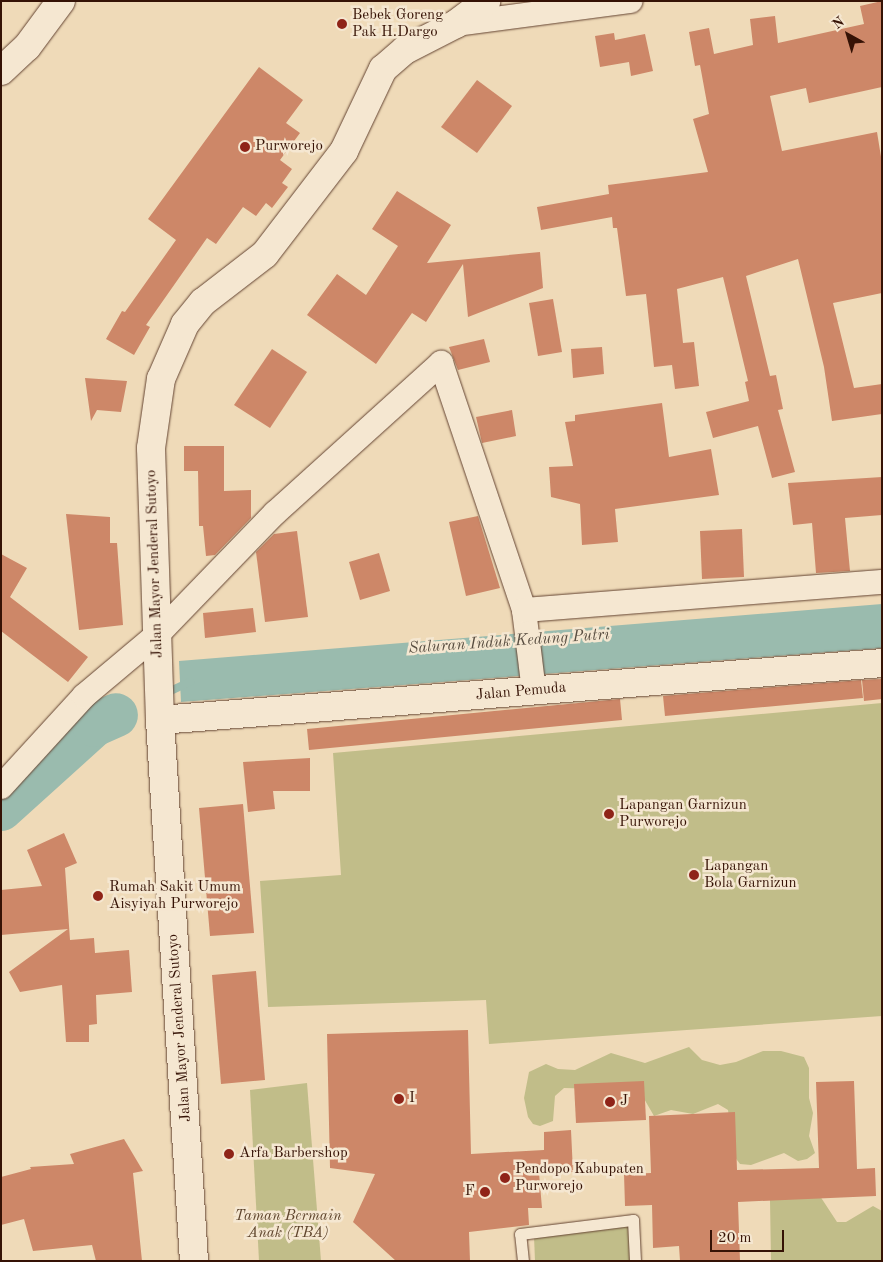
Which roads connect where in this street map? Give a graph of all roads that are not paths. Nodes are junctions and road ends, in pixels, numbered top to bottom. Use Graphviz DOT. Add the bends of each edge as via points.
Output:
graph roads {
  1 [pos="61,1"];
  2 [pos="486,1"];
  3 [pos="630,1"];
  4 [pos="456,24"];
  5 [pos="1,70"];
  6 [pos="882,582"];
  7 [pos="525,617"];
  8 [pos="159,645"];
  9 [pos="882,663"];
  10 [pos="534,684"];
  11 [pos="160,713"];
  12 [pos="1,787"];
  13 [pos="194,1261"];
  14 [pos="523,1261"];
  15 [pos="635,1261"];
  1 -- 5 [label="main road" via="27,47"];
  2 -- 4 [label="main road, Jalan Mayor Jenderal Sutoyo"];
  3 -- 4 [label="street"];
  4 -- 8 [label="main road, Jalan Mayor Jenderal Sutoyo" via="404,50 383,69 344,151 265,254 202,302 185,324 171,352 154,412 151,448"];
  6 -- 7 [label="street"];
  7 -- 8 [label="street" via="441,363 275,513"];
  7 -- 10 [label="street"];
  8 -- 11 [label="main road, Jalan Mayor Jenderal Sutoyo"];
  8 -- 12 [label="street" via="84,696"];
  9 -- 10 [label="main road, Jalan Pemuda"];
  10 -- 11 [label="main road, Jalan Pemuda"];
  11 -- 13 [label="main road, Jalan Mayor Jenderal Sutoyo"];
  14 -- 15 [label="lane" via="520,1234 633,1220"];
}
